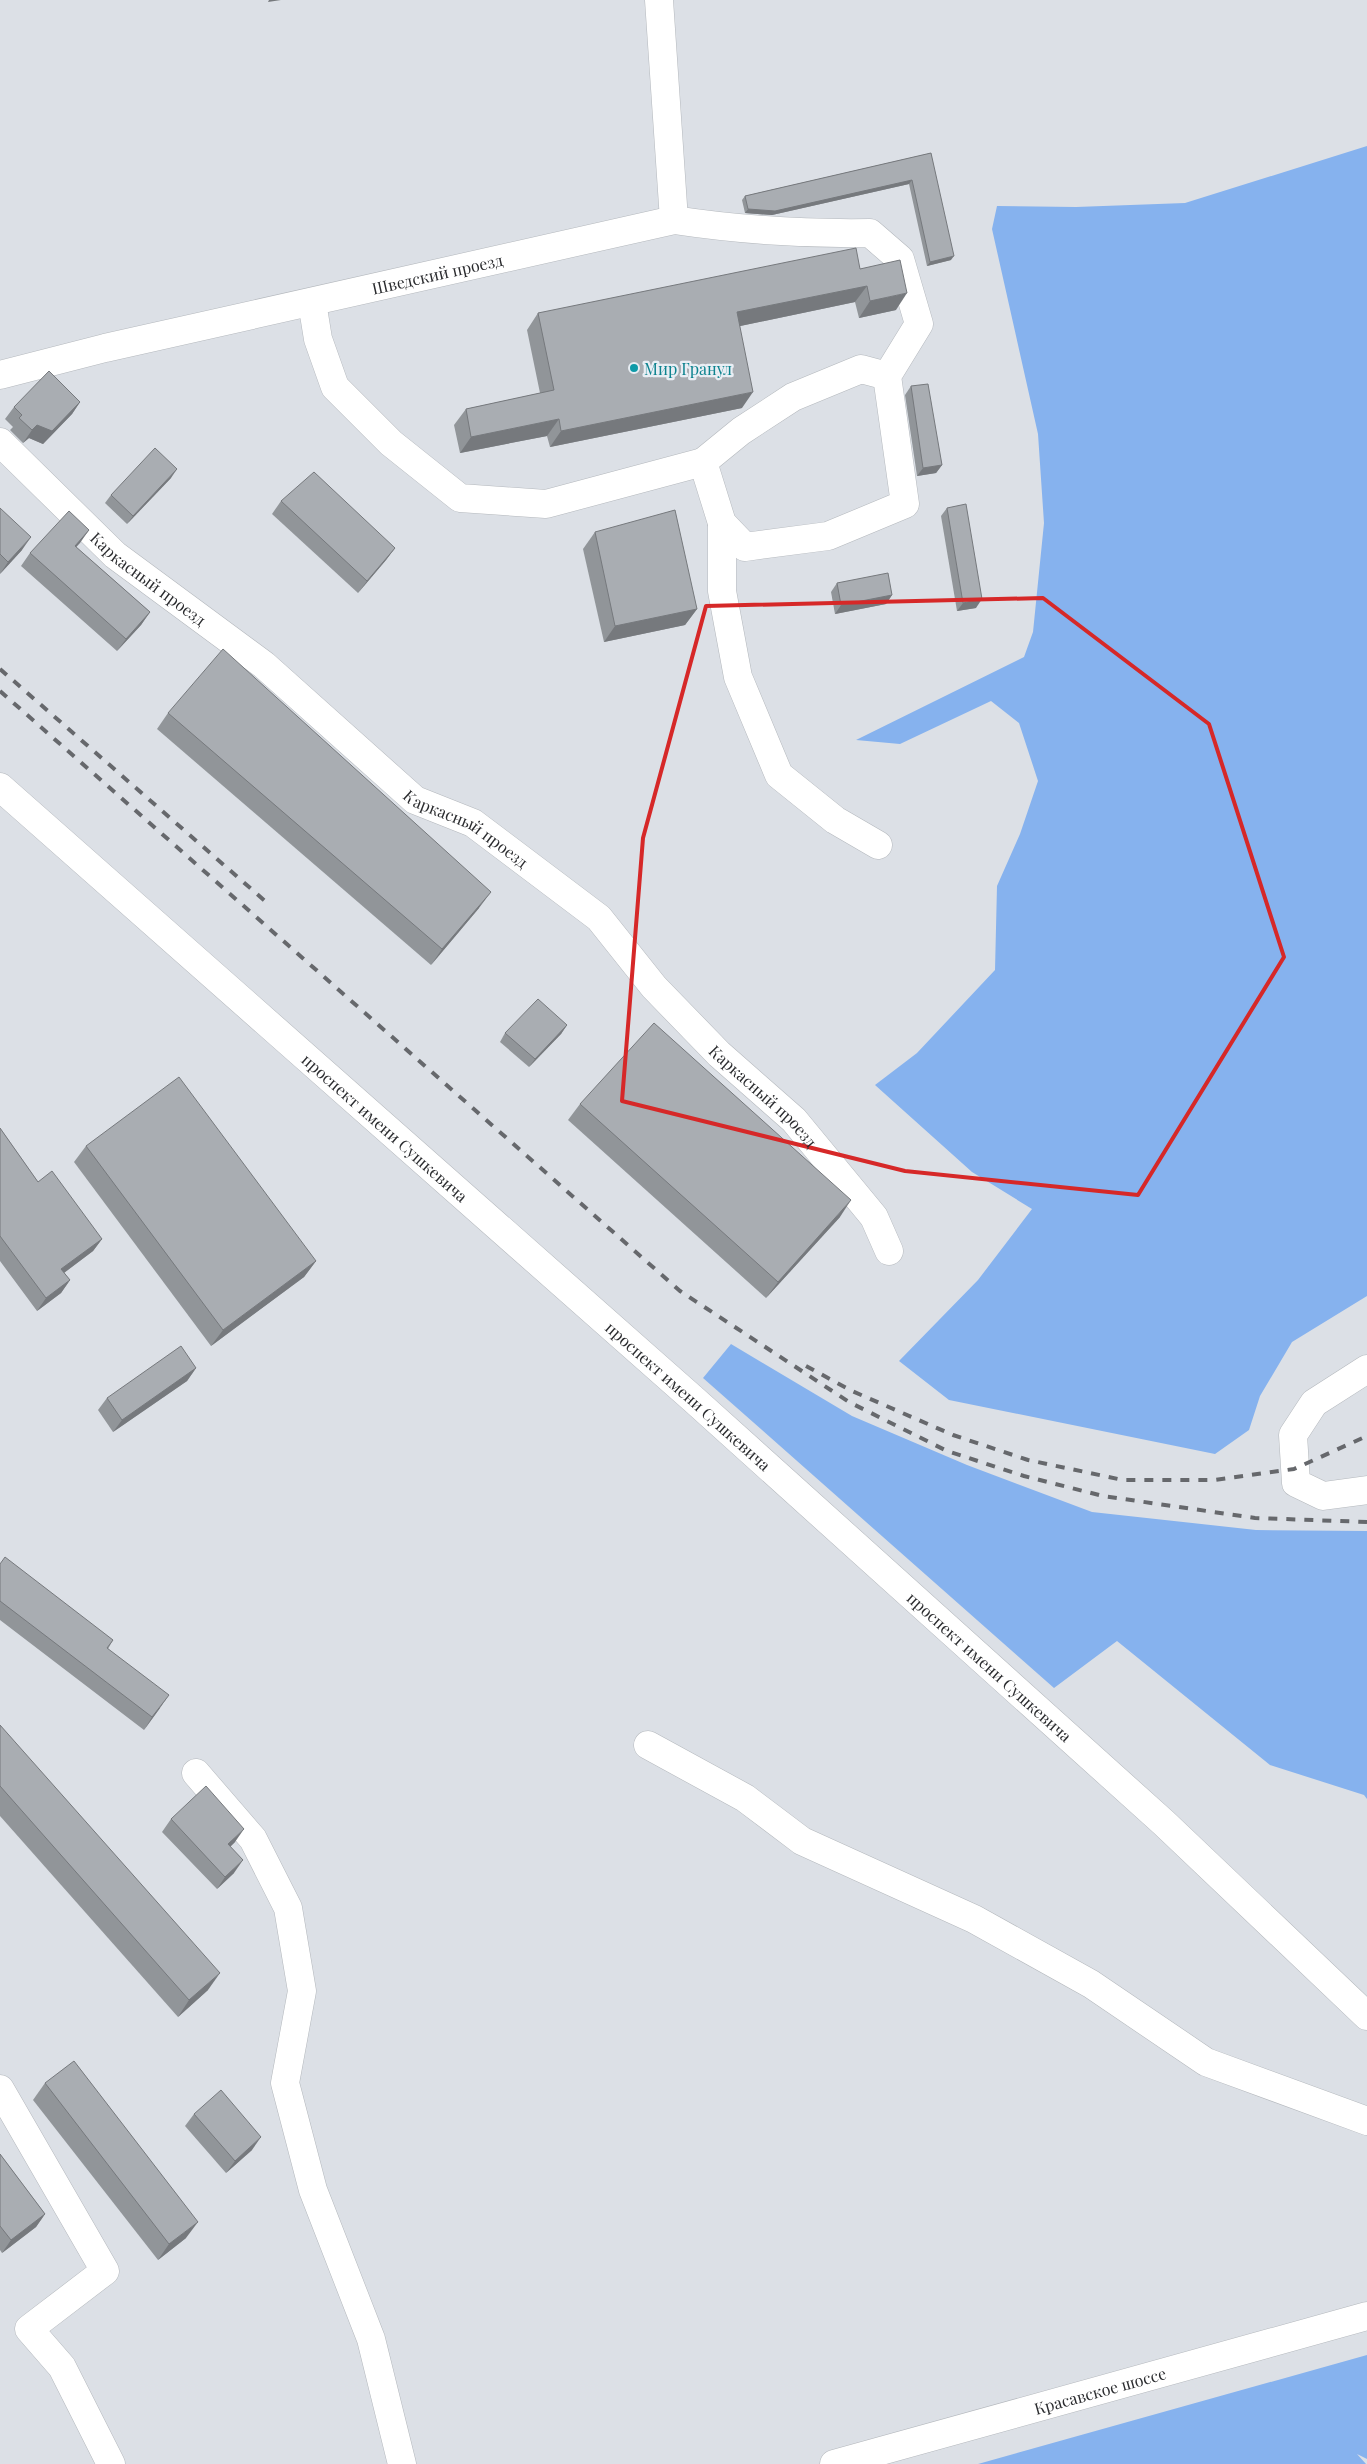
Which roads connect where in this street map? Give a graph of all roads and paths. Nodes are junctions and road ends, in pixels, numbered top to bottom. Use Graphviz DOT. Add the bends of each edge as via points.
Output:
graph roads {
  1 [pos="659,8"];
  2 [pos="674,220"];
  3 [pos="312,302"];
  4 [pos="0,375"];
  5 [pos="888,376"];
  6 [pos="0,442"];
  7 [pos="703,462"];
  8 [pos="722,523"];
  9 [pos="0,787"];
  10 [pos="878,845"];
  11 [pos="889,1252"];
  12 [pos="1367,1369"];
  13 [pos="1367,1490"];
  14 [pos="648,1745"];
  15 [pos="196,1773"];
  16 [pos="1367,2016"];
  17 [pos="0,2089"];
  18 [pos="1367,2121"];
  19 [pos="1367,2316"];
  20 [pos="111,2464"];
  21 [pos="402,2464"];
  22 [pos="834,2464"];
  1 -- 2 [label="street"];
  2 -- 3 [label="street, Шведский проезд"];
  2 -- 5 [label="street" via="730,229 870,233 900,259 919,324"];
  3 -- 4 [label="street, Шведский проезд"];
  3 -- 7 [label="street" via="318,339 335,387 391,443 460,498 546,504"];
  5 -- 7 [label="street" via="861,369 793,397 741,431"];
  5 -- 8 [label="street" via="905,504 828,536 745,547"];
  6 -- 11 [label="street, Каркасный проезд" via="115,555 264,665 415,800 473,823 599,918 654,988 719,1054 794,1120 874,1217"];
  7 -- 8 [label="street"];
  8 -- 10 [label="street" via="722,591 738,678 779,775 835,820"];
  9 -- 16 [label="street, проспект имени Сушкевича" via="714,1418 1164,1823"];
  12 -- 13 [label="street" via="1314,1402 1293,1435 1296,1483 1323,1496"];
  14 -- 18 [label="street" via="745,1798 802,1841 974,1919 1091,1984 1206,2062"];
  15 -- 21 [label="street" via="253,1839 288,1908 302,1991 285,2083 313,2190 371,2339"];
  17 -- 20 [label="street" via="105,2271 29,2329 62,2367"];
  19 -- 22 [label="street, Красавское шоссе"];
}
